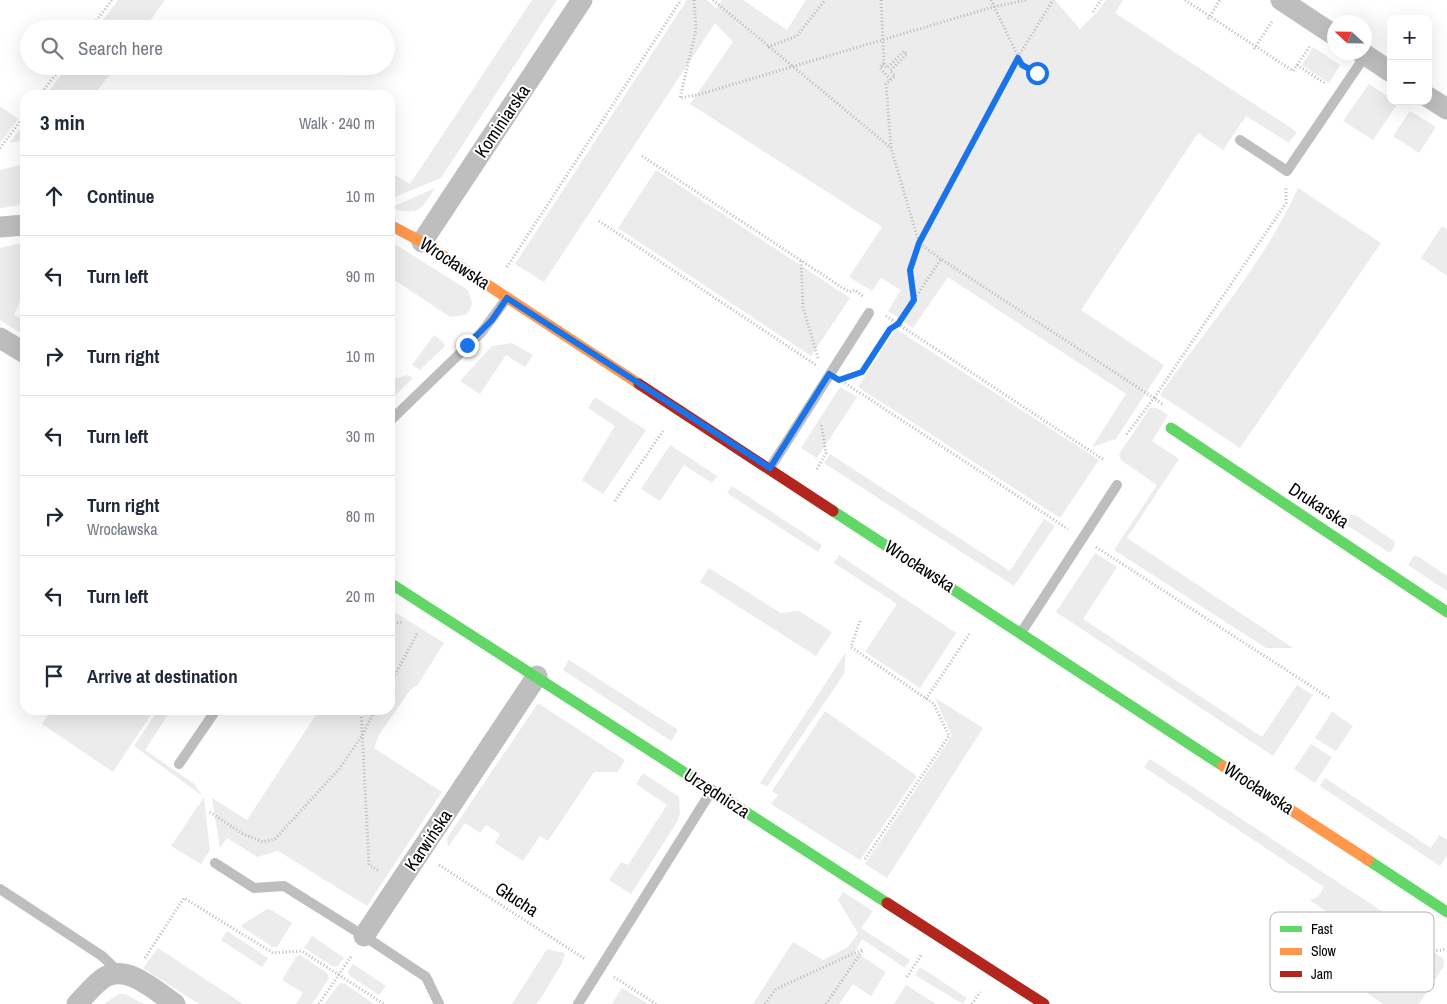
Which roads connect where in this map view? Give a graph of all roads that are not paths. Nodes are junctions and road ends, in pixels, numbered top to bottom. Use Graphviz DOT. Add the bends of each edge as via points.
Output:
graph roads {
  1 [pos="582,0"];
  2 [pos="1278,8"];
  3 [pos="1327,32"];
  4 [pos="1359,60"];
  5 [pos="1372,60"];
  6 [pos="1387,69"];
  7 [pos="1432,100"];
  8 [pos="1447,109"];
  9 [pos="1240,140"];
  10 [pos="20,225"];
  11 [pos="0,227"];
  12 [pos="395,228"];
  13 [pos="422,242"];
  14 [pos="507,298"];
  15 [pos="871,310"];
  16 [pos="0,338"];
  17 [pos="20,350"];
  18 [pos="395,417"];
  19 [pos="1171,428"];
  20 [pos="770,468"];
  21 [pos="1117,485"];
  22 [pos="395,586"];
  23 [pos="1447,612"];
  24 [pos="1021,633"];
  25 [pos="537,676"];
  26 [pos="213,715"];
  27 [pos="179,764"];
  28 [pos="712,790"];
  29 [pos="215,863"];
  30 [pos="0,889"];
  31 [pos="1447,912"];
  32 [pos="364,936"];
  33 [pos="127,976"];
  34 [pos="77,1004"];
  35 [pos="175,1004"];
  36 [pos="439,1004"];
  37 [pos="578,1004"];
  38 [pos="1044,1004"];
  1 -- 13 [label="street, Kominiarska"];
  2 -- 3 [label="street"];
  4 -- 9 [label="lane" via="1286,171"];
  5 -- 6 [label="street"];
  7 -- 8 [label="street"];
  10 -- 11 [label="street"];
  12 -- 13 [label="street, Wrocławska"];
  13 -- 14 [label="street, Wrocławska"];
  14 -- 18 [label="lane" via="481,333"];
  14 -- 20 [label="street, Wrocławska"];
  15 -- 20 [label="lane"];
  16 -- 17 [label="street"];
  19 -- 23 [label="street, Drukarska"];
  20 -- 24 [label="street, Wrocławska"];
  21 -- 24 [label="lane"];
  22 -- 25 [label="street, Urzędnicza"];
  24 -- 31 [label="street, Wrocławska"];
  25 -- 28 [label="street, Urzędnicza"];
  25 -- 32 [label="street, Karwińska"];
  26 -- 27 [label="lane"];
  28 -- 37 [label="lane"];
  28 -- 38 [label="street, Urzędnicza"];
  29 -- 32 [label="lane" via="254,888 284,886"];
  30 -- 33 [label="lane"];
  32 -- 36 [label="lane" via="426,977"];
  33 -- 34 [label="street" via="104,978"];
  33 -- 35 [label="street"];
}
